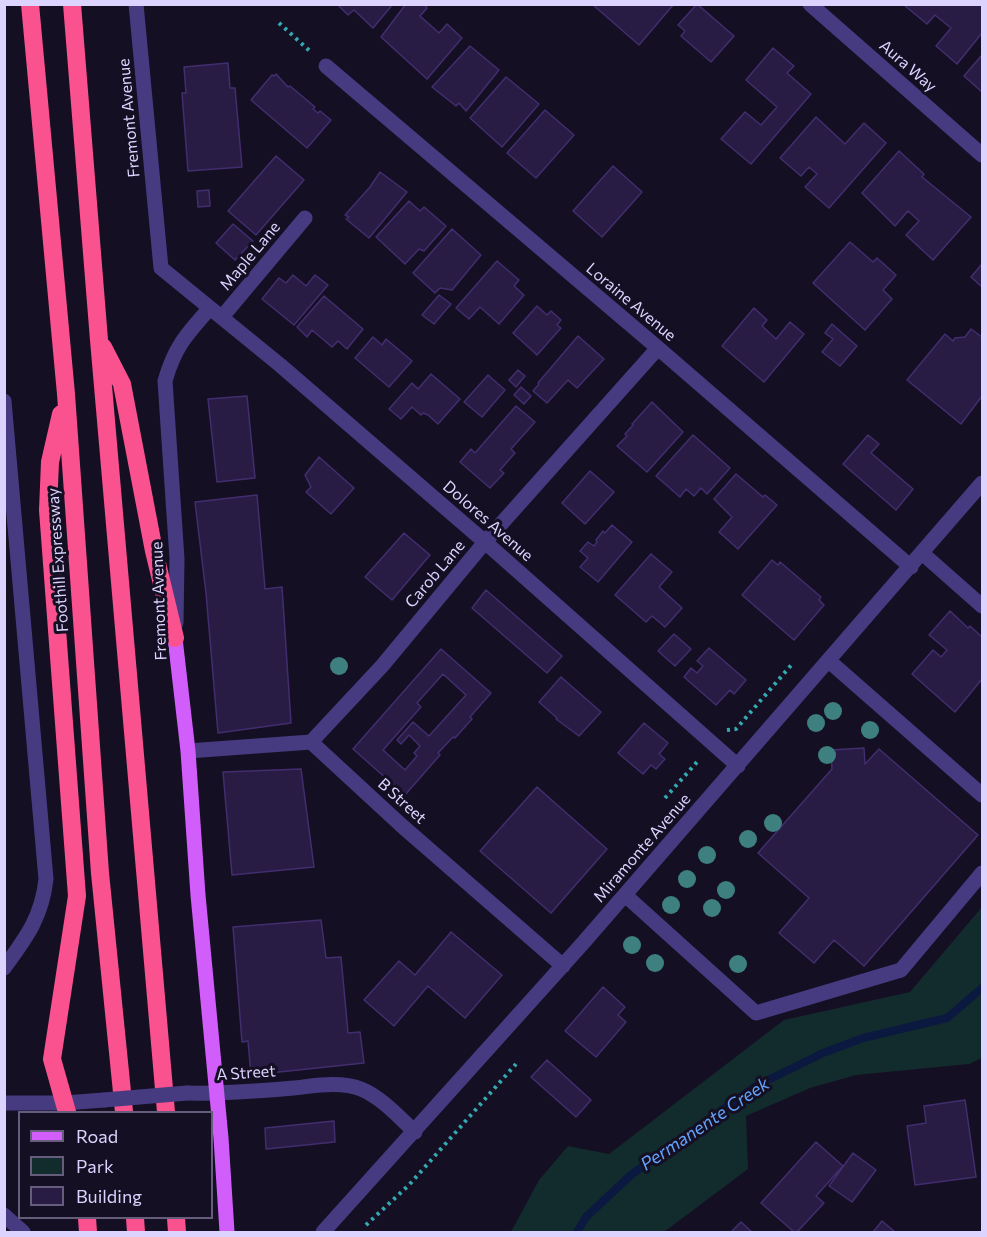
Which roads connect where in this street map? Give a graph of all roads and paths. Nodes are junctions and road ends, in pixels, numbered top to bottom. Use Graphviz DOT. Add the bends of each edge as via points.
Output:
graph roads {
  1 [pos="30,4"];
  2 [pos="72,4"];
  3 [pos="136,4"];
  4 [pos="810,4"];
  5 [pos="279,23"];
  6 [pos="326,66"];
  7 [pos="982,154"];
  8 [pos="305,218"];
  9 [pos="216,313"];
  10 [pos="99,340"];
  11 [pos="658,348"];
  12 [pos="66,394"];
  13 [pos="4,401"];
  14 [pos="982,483"];
  15 [pos="485,542"];
  16 [pos="922,553"];
  17 [pos="911,567"];
  18 [pos="982,606"];
  19 [pos="176,638"];
  20 [pos="829,661"];
  21 [pos="793,663"];
  22 [pos="728,731"];
  23 [pos="311,742"];
  24 [pos="189,751"];
  25 [pos="697,762"];
  26 [pos="738,766"];
  27 [pos="982,795"];
  28 [pos="665,798"];
  29 [pos="982,873"];
  30 [pos="625,896"];
  31 [pos="563,966"];
  32 [pos="4,968"];
  33 [pos="516,1064"];
  34 [pos="217,1094"];
  35 [pos="4,1103"];
  36 [pos="65,1108"];
  37 [pos="124,1111"];
  38 [pos="166,1111"];
  39 [pos="415,1132"];
  40 [pos="4,1215"];
  41 [pos="366,1225"];
  42 [pos="23,1233"];
  43 [pos="227,1233"];
  44 [pos="323,1233"];
  1 -- 12 [label="highway, Foothill Expressway"];
  2 -- 10 [label="highway"];
  3 -- 9 [label="street, Fremont Avenue" via="161,268"];
  4 -- 7 [label="street, Aura Way"];
  5 -- 6 [label="path"];
  6 -- 11 [label="street, Loraine Avenue"];
  8 -- 9 [label="street, Maple Lane"];
  9 -- 15 [label="street, Dolores Avenue"];
  9 -- 19 [label="street, Fremont Avenue" via="181,340 165,381 177,559"];
  10 -- 19 [label="highway" via="122,384 154,551"];
  10 -- 38 [label="highway"];
  11 -- 15 [label="street, Carob Lane"];
  11 -- 17 [label="street, Loraine Avenue"];
  12 -- 36 [label="highway" via="50,462 48,510 77,896 52,1059"];
  12 -- 37 [label="highway, Foothill Expressway" via="100,873"];
  13 -- 32 [label="street" via="46,879 38,916"];
  14 -- 16 [label="street, Miramonte Avenue"];
  15 -- 23 [label="street, Carob Lane" via="382,666"];
  15 -- 26 [label="street, Dolores Avenue"];
  16 -- 17 [label="street, Miramonte Avenue"];
  16 -- 18 [label="street"];
  17 -- 20 [label="street, Miramonte Avenue"];
  19 -- 24 [label="main road, Fremont Avenue"];
  20 -- 26 [label="street, Miramonte Avenue"];
  20 -- 27 [label="street"];
  21 -- 22 [label="path" via="736,729"];
  23 -- 24 [label="street"];
  23 -- 31 [label="street, B Street"];
  24 -- 34 [label="main road, Fremont Avenue"];
  25 -- 28 [label="path"];
  26 -- 30 [label="street, Miramonte Avenue"];
  29 -- 30 [label="street" via="901,970 756,1013"];
  30 -- 31 [label="street, Miramonte Avenue"];
  31 -- 39 [label="street, Miramonte Avenue"];
  33 -- 41 [label="path" via="409,1185"];
  34 -- 36 [label="street, A Street, bridge" via="104,1100"];
  34 -- 39 [label="street, A Street" via="329,1085 355,1087 382,1103"];
  34 -- 43 [label="main road, Fremont Avenue"];
  35 -- 36 [label="street, A Street"];
  39 -- 44 [label="street, Miramonte Avenue"];
  40 -- 42 [label="street"];
}
